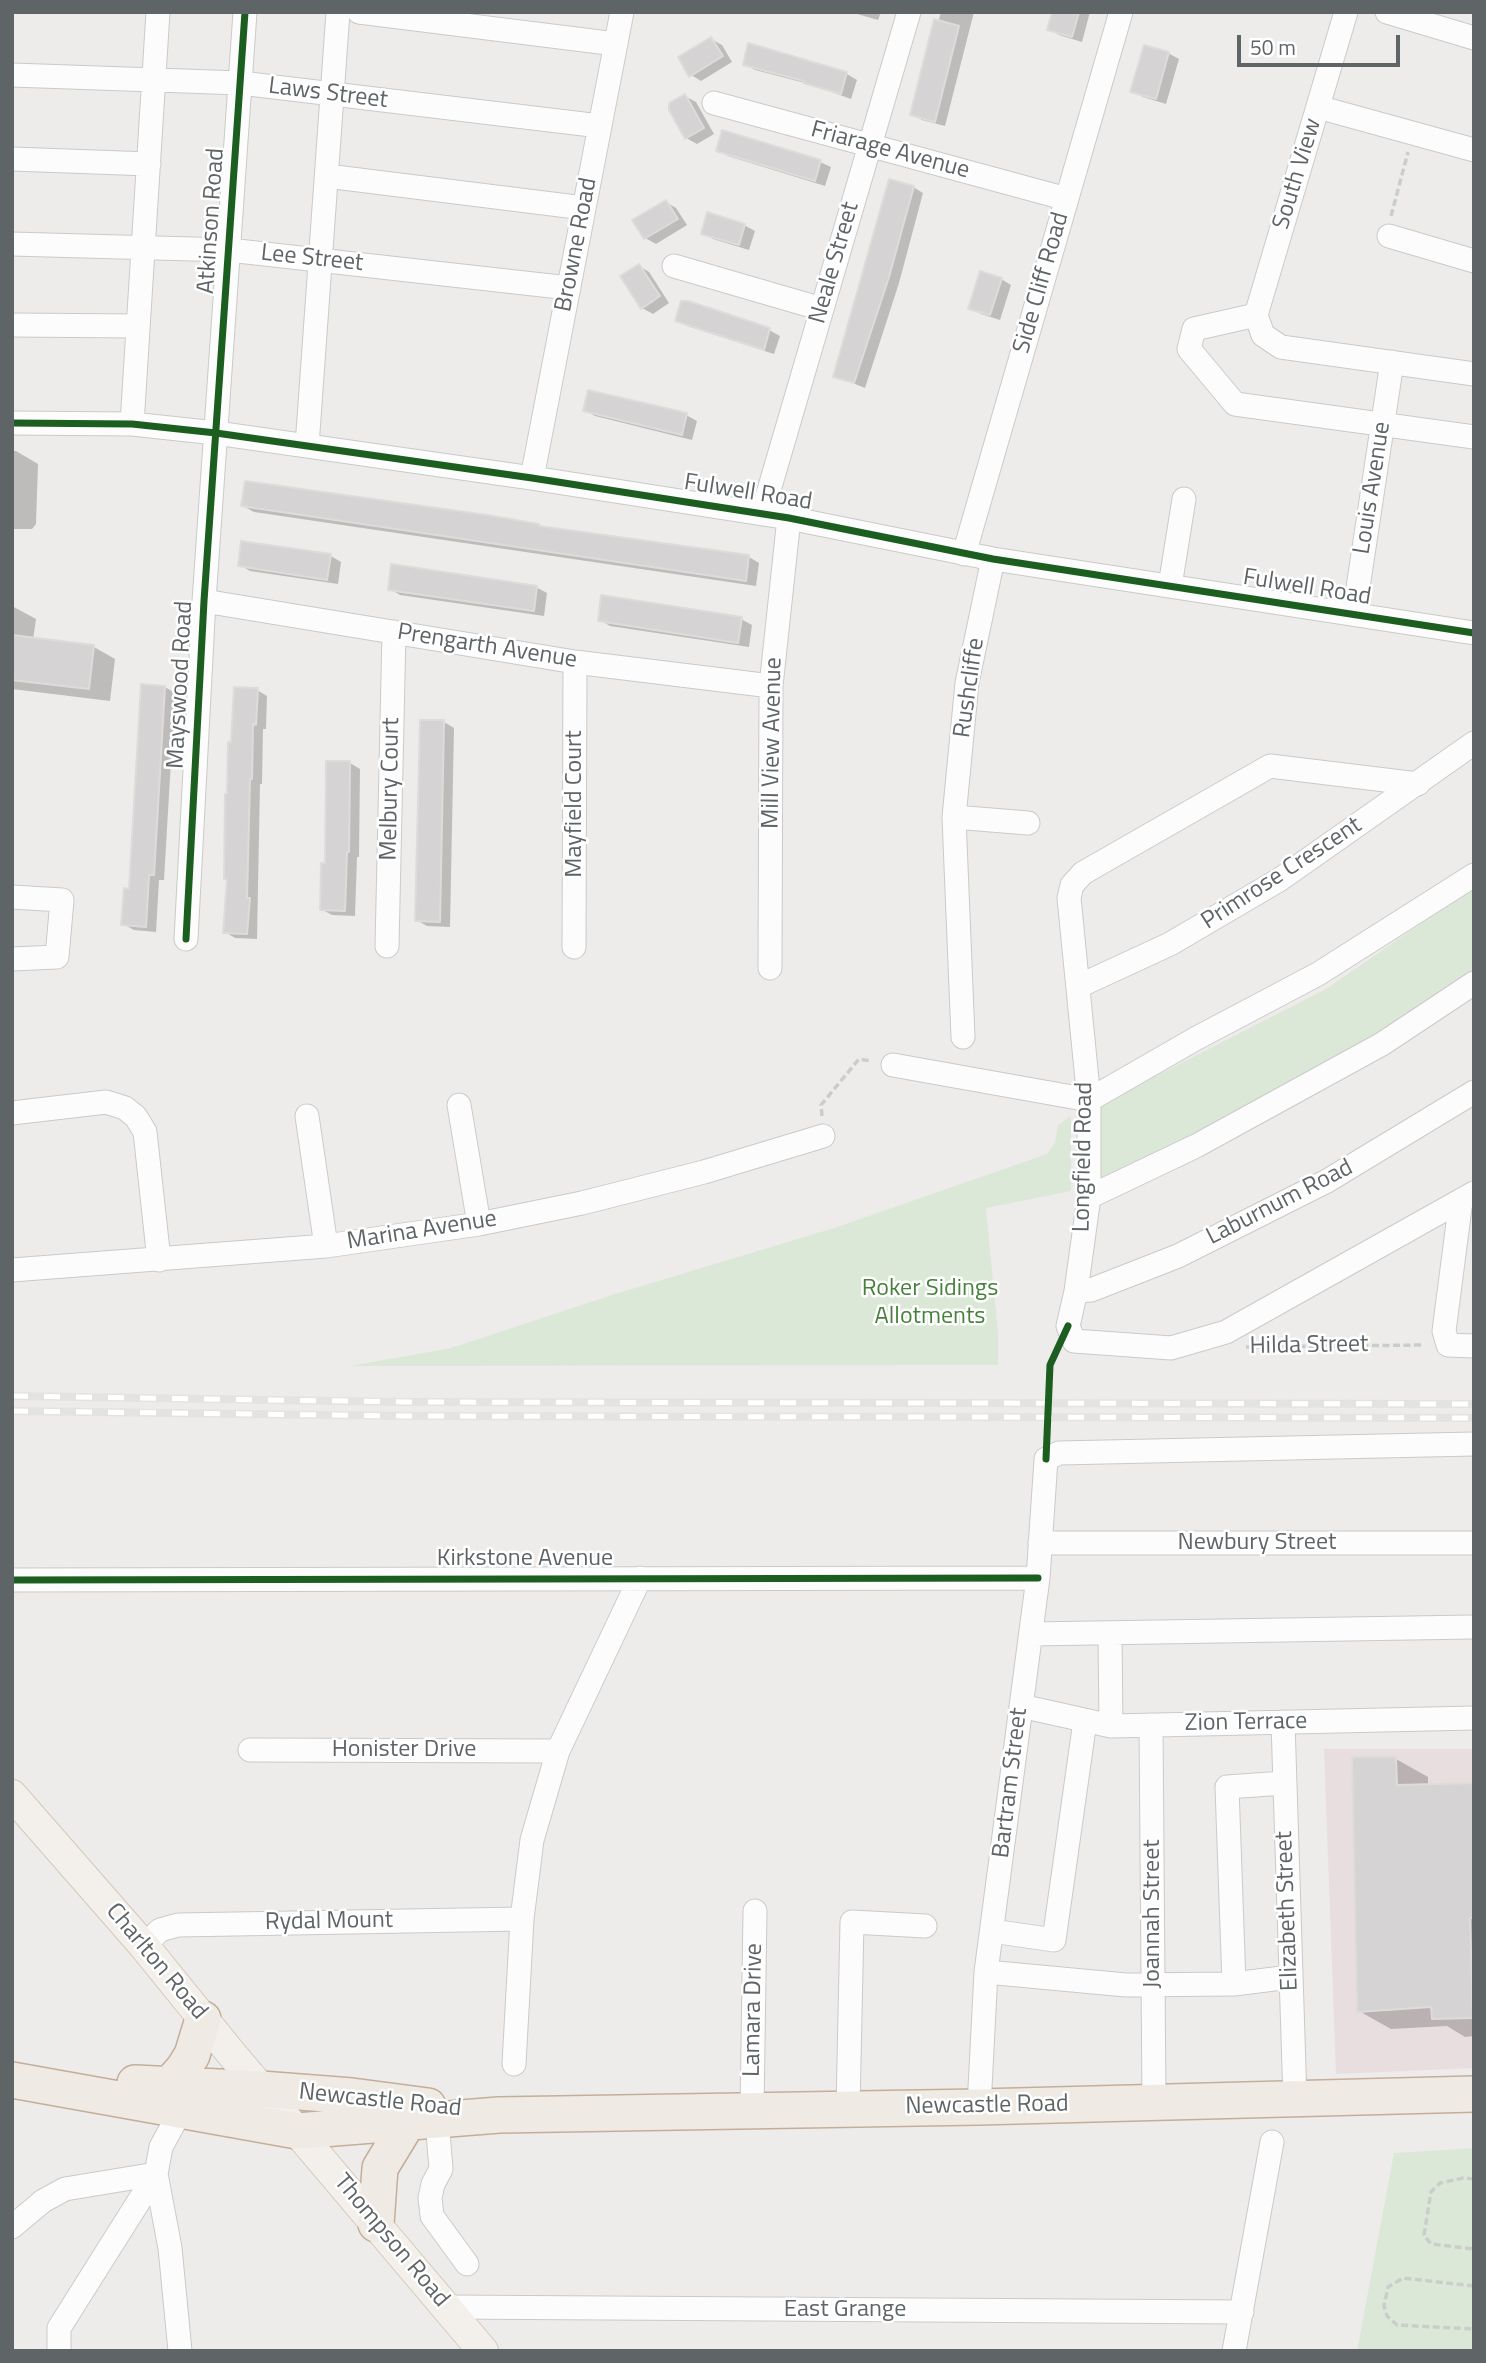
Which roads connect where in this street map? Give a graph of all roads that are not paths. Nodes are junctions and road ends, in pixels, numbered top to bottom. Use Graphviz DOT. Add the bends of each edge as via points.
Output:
graph roads {
  1 [pos="158,12"];
  2 [pos="245,12"];
  3 [pos="338,12"];
  4 [pos="359,12"];
  5 [pos="622,12"];
  6 [pos="909,12"];
  7 [pos="1121,12"];
  8 [pos="1346,12"];
  9 [pos="1387,12"];
  10 [pos="1474,38"];
  11 [pos="616,44"];
  12 [pos="12,75"];
  13 [pos="154,80"];
  14 [pos="241,83"];
  15 [pos="332,95"];
  16 [pos="714,103"];
  17 [pos="1318,107"];
  18 [pos="600,126"];
  19 [pos="870,145"];
  20 [pos="1474,150"];
  21 [pos="12,159"];
  22 [pos="149,164"];
  23 [pos="327,176"];
  24 [pos="1067,199"];
  25 [pos="584,208"];
  26 [pos="1390,236"];
  27 [pos="12,244"];
  28 [pos="144,248"];
  29 [pos="229,250"];
  30 [pos="321,259"];
  31 [pos="1474,261"];
  32 [pos="674,266"];
  33 [pos="569,288"];
  34 [pos="822,309"];
  35 [pos="12,325"];
  36 [pos="1260,325"];
  37 [pos="138,326"];
  38 [pos="1392,362"];
  39 [pos="1474,374"];
  40 [pos="12,423"];
  41 [pos="132,424"];
  42 [pos="1382,424"];
  43 [pos="216,433"];
  44 [pos="1474,437"];
  45 [pos="307,446"];
  46 [pos="532,478"];
  47 [pos="1184,499"];
  48 [pos="762,514"];
  49 [pos="789,518"];
  50 [pos="964,554"];
  51 [pos="993,559"];
  52 [pos="1170,586"];
  53 [pos="204,601"];
  54 [pos="1353,614"];
  55 [pos="394,632"];
  56 [pos="1474,633"];
  57 [pos="575,662"];
  58 [pos="771,686"];
  59 [pos="1474,743"];
  60 [pos="1418,784"];
  61 [pos="954,817"];
  62 [pos="1028,823"];
  63 [pos="1474,875"];
  64 [pos="12,897"];
  65 [pos="186,939"];
  66 [pos="387,946"];
  67 [pos="574,947"];
  68 [pos="12,959"];
  69 [pos="770,968"];
  70 [pos="1474,983"];
  71 [pos="1079,986"];
  72 [pos="963,1037"];
  73 [pos="893,1065"];
  74 [pos="1474,1093"];
  75 [pos="1089,1100"];
  76 [pos="459,1105"];
  77 [pos="12,1113"];
  78 [pos="307,1116"];
  79 [pos="823,1136"];
  80 [pos="1088,1197"];
  81 [pos="1467,1197"];
  82 [pos="479,1224"];
  83 [pos="326,1246"];
  84 [pos="159,1260"];
  85 [pos="12,1270"];
  86 [pos="1076,1291"];
  87 [pos="1474,1346"];
  88 [pos="1474,1444"];
  89 [pos="1474,1543"];
  90 [pos="1040,1544"];
  91 [pos="640,1578"];
  92 [pos="1038,1578"];
  93 [pos="12,1580"];
  94 [pos="1474,1627"];
  95 [pos="1110,1633"];
  96 [pos="1031,1634"];
  97 [pos="1021,1706"];
  98 [pos="1474,1718"];
  99 [pos="1086,1721"];
  100 [pos="1283,1722"];
  101 [pos="1151,1725"];
  102 [pos="1111,1726"];
  103 [pos="250,1749"];
  104 [pos="558,1751"];
  105 [pos="1284,1783"];
  106 [pos="12,1795"];
  107 [pos="755,1911"];
  108 [pos="522,1919"];
  109 [pos="925,1926"];
  110 [pos="992,1931"];
  111 [pos="144,1946"];
  112 [pos="986,1972"];
  113 [pos="1290,1977"];
  114 [pos="1153,1984"];
  115 [pos="1234,1984"];
  116 [pos="203,2019"];
  117 [pos="514,2064"];
  118 [pos="14,2081"];
  119 [pos="261,2089"];
  120 [pos="1474,2094"];
  121 [pos="175,2098"];
  122 [pos="1294,2100"];
  123 [pos="1154,2103"];
  124 [pos="979,2106"];
  125 [pos="848,2108"];
  126 [pos="752,2110"];
  127 [pos="499,2115"];
  128 [pos="422,2121"];
  129 [pos="298,2131"];
  130 [pos="1272,2142"];
  131 [pos="156,2174"];
  132 [pos="376,2224"];
  133 [pos="12,2227"];
  134 [pos="467,2264"];
  135 [pos="447,2307"];
  136 [pos="1242,2312"];
  137 [pos="60,2351"];
  138 [pos="180,2351"];
  139 [pos="483,2351"];
  140 [pos="1234,2351"];
  1 -- 13 [label="street"];
  2 -- 14 [label="street, Atkinson Road"];
  3 -- 15 [label="street"];
  4 -- 11 [label="street"];
  5 -- 11 [label="street, Browne Road"];
  6 -- 19 [label="street, Neale Street"];
  7 -- 24 [label="street, Side Cliff Road"];
  8 -- 17 [label="street, South View"];
  9 -- 10 [label="street"];
  11 -- 18 [label="street, Browne Road"];
  12 -- 13 [label="street, Laws Street"];
  13 -- 14 [label="street, Laws Street"];
  13 -- 22 [label="street"];
  14 -- 15 [label="street, Laws Street"];
  14 -- 29 [label="street, Atkinson Road"];
  15 -- 18 [label="street, Laws Street"];
  15 -- 23 [label="street"];
  16 -- 19 [label="street, Friarage Avenue"];
  17 -- 20 [label="street"];
  17 -- 36 [label="street, South View"];
  18 -- 25 [label="street, Browne Road"];
  19 -- 24 [label="street, Friarage Avenue"];
  19 -- 34 [label="street, Neale Street"];
  21 -- 22 [label="street"];
  22 -- 28 [label="street"];
  23 -- 25 [label="street"];
  23 -- 30 [label="street"];
  24 -- 50 [label="street, Side Cliff Road"];
  25 -- 33 [label="street, Browne Road"];
  26 -- 31 [label="street"];
  27 -- 28 [label="street, Lee Street"];
  28 -- 29 [label="street, Lee Street"];
  28 -- 37 [label="street"];
  29 -- 30 [label="street, Lee Street"];
  29 -- 43 [label="street, Atkinson Road"];
  30 -- 33 [label="street, Lee Street"];
  30 -- 45 [label="street"];
  32 -- 34 [label="street"];
  33 -- 46 [label="street, Browne Road"];
  34 -- 48 [label="street, Neale Street"];
  35 -- 37 [label="street"];
  36 -- 38 [label="street" via="1281,346"];
  36 -- 42 [label="street" via="1194,329 1189,349 1235,404"];
  37 -- 41 [label="street"];
  38 -- 39 [label="street"];
  38 -- 42 [label="street, Louis Avenue"];
  40 -- 41 [label="street, Fulwell Road"];
  41 -- 43 [label="street, Fulwell Road"];
  42 -- 44 [label="street"];
  42 -- 54 [label="street, Louis Avenue"];
  43 -- 45 [label="street, Fulwell Road"];
  43 -- 53 [label="street, Mayswood Road"];
  45 -- 46 [label="street, Fulwell Road"];
  46 -- 48 [label="street, Fulwell Road"];
  47 -- 52 [label="street"];
  48 -- 49 [label="street, Fulwell Road"];
  49 -- 50 [label="street, Fulwell Road"];
  49 -- 58 [label="street, Mill View Avenue"];
  50 -- 51 [label="street, Fulwell Road"];
  51 -- 52 [label="street, Fulwell Road"];
  51 -- 61 [label="street, Rushcliffe" via="967,683"];
  52 -- 54 [label="street, Fulwell Road"];
  53 -- 55 [label="street, Prengarth Avenue"];
  53 -- 65 [label="street, Mayswood Road"];
  54 -- 56 [label="street, Fulwell Road"];
  55 -- 57 [label="street, Prengarth Avenue"];
  55 -- 66 [label="street, Melbury Court"];
  57 -- 58 [label="street, Prengarth Avenue"];
  57 -- 67 [label="street, Mayfield Court"];
  58 -- 69 [label="street, Mill View Avenue"];
  59 -- 60 [label="street, Primrose Crescent"];
  60 -- 71 [label="street, Primrose Crescent" via="1279,880 1170,944"];
  60 -- 71 [label="street, Longfield Road" via="1270,766 1083,873 1072,885 1069,898"];
  61 -- 62 [label="street"];
  61 -- 72 [label="street, Rushcliffe"];
  63 -- 75 [label="street" via="1318,974"];
  64 -- 68 [label="street" via="62,900 57,957"];
  70 -- 80 [label="street" via="1382,1044 1196,1146"];
  71 -- 75 [label="street, Longfield Road"];
  73 -- 75 [label="street" via="915,1078"];
  74 -- 86 [label="street, Laburnum Road" via="1327,1181 1178,1256 1091,1290"];
  75 -- 80 [label="street, Longfield Road"];
  76 -- 82 [label="street"];
  77 -- 84 [label="street" via="106,1102 136,1117 145,1132"];
  78 -- 83 [label="street"];
  79 -- 82 [label="street, Marina Avenue" via="595,1200"];
  80 -- 86 [label="street, Longfield Road"];
  81 -- 86 [label="street, Longfield Road" via="1226,1332 1171,1348 1074,1340 1068,1326"];
  81 -- 87 [label="street" via="1444,1331 1448,1345"];
  82 -- 83 [label="street, Marina Avenue"];
  83 -- 84 [label="street, Marina Avenue"];
  84 -- 85 [label="street, Marina Avenue"];
  88 -- 90 [label="street, Bartram Street" via="1059,1452 1046,1459"];
  89 -- 90 [label="street, Newbury Street"];
  90 -- 92 [label="street, Bartram Street"];
  91 -- 92 [label="street, Kirkstone Avenue"];
  91 -- 93 [label="street, Kirkstone Avenue"];
  91 -- 104 [label="street"];
  92 -- 96 [label="street, Bartram Street"];
  94 -- 95 [label="street"];
  95 -- 96 [label="street"];
  95 -- 102 [label="street"];
  96 -- 97 [label="street, Bartram Street"];
  97 -- 99 [label="street, Zion Terrace"];
  97 -- 110 [label="street, Bartram Street"];
  98 -- 100 [label="street, Zion Terrace"];
  99 -- 102 [label="street, Zion Terrace"];
  99 -- 110 [label="street" via="1054,1940"];
  100 -- 101 [label="street, Zion Terrace"];
  100 -- 105 [label="street, Elizabeth Street"];
  101 -- 102 [label="street, Zion Terrace"];
  101 -- 114 [label="street, Joannah Street"];
  103 -- 104 [label="street, Honister Drive"];
  104 -- 108 [label="street" via="532,1840"];
  105 -- 113 [label="street, Elizabeth Street"];
  105 -- 115 [label="street" via="1227,1787"];
  106 -- 111 [label="main road, Charlton Road"];
  107 -- 126 [label="street, Lamara Drive"];
  108 -- 111 [label="street, Rydal Mount" via="178,1925 160,1930"];
  108 -- 117 [label="street"];
  109 -- 125 [label="street" via="852,1922"];
  110 -- 112 [label="street, Bartram Street"];
  111 -- 116 [label="main road, Charlton Road"];
  112 -- 114 [label="street"];
  112 -- 124 [label="street, Bartram Street"];
  113 -- 115 [label="street"];
  113 -- 122 [label="street, Elizabeth Street"];
  114 -- 115 [label="street"];
  114 -- 123 [label="street, Joannah Street"];
  116 -- 119 [label="main road, Charlton Road"];
  116 -- 121 [label="highway"];
  118 -- 121 [label="highway"];
  119 -- 121 [label="highway, Newcastle Road"];
  119 -- 127 [label="highway, Newcastle Road"];
  119 -- 129 [label="main road, Charlton Road"];
  120 -- 122 [label="highway, Newcastle Road"];
  121 -- 129 [label="highway, Newcastle Road"];
  121 -- 131 [label="street"];
  122 -- 123 [label="highway, Newcastle Road"];
  123 -- 124 [label="highway, Newcastle Road"];
  124 -- 125 [label="highway, Newcastle Road"];
  125 -- 126 [label="highway, Newcastle Road"];
  126 -- 127 [label="highway, Newcastle Road"];
  127 -- 128 [label="highway, Newcastle Road"];
  128 -- 129 [label="highway, Newcastle Road"];
  128 -- 132 [label="highway" via="380,2168"];
  128 -- 134 [label="street" via="441,2169 430,2198 432,2216"];
  129 -- 132 [label="main road, Thompson Road"];
  130 -- 136 [label="street"];
  131 -- 133 [label="street" via="65,2189"];
  131 -- 137 [label="street" via="59,2328"];
  131 -- 138 [label="street" via="170,2248"];
  132 -- 135 [label="main road, Thompson Road"];
  135 -- 136 [label="street, East Grange"];
  135 -- 139 [label="main road, Thompson Road"];
  136 -- 140 [label="street"];
}
